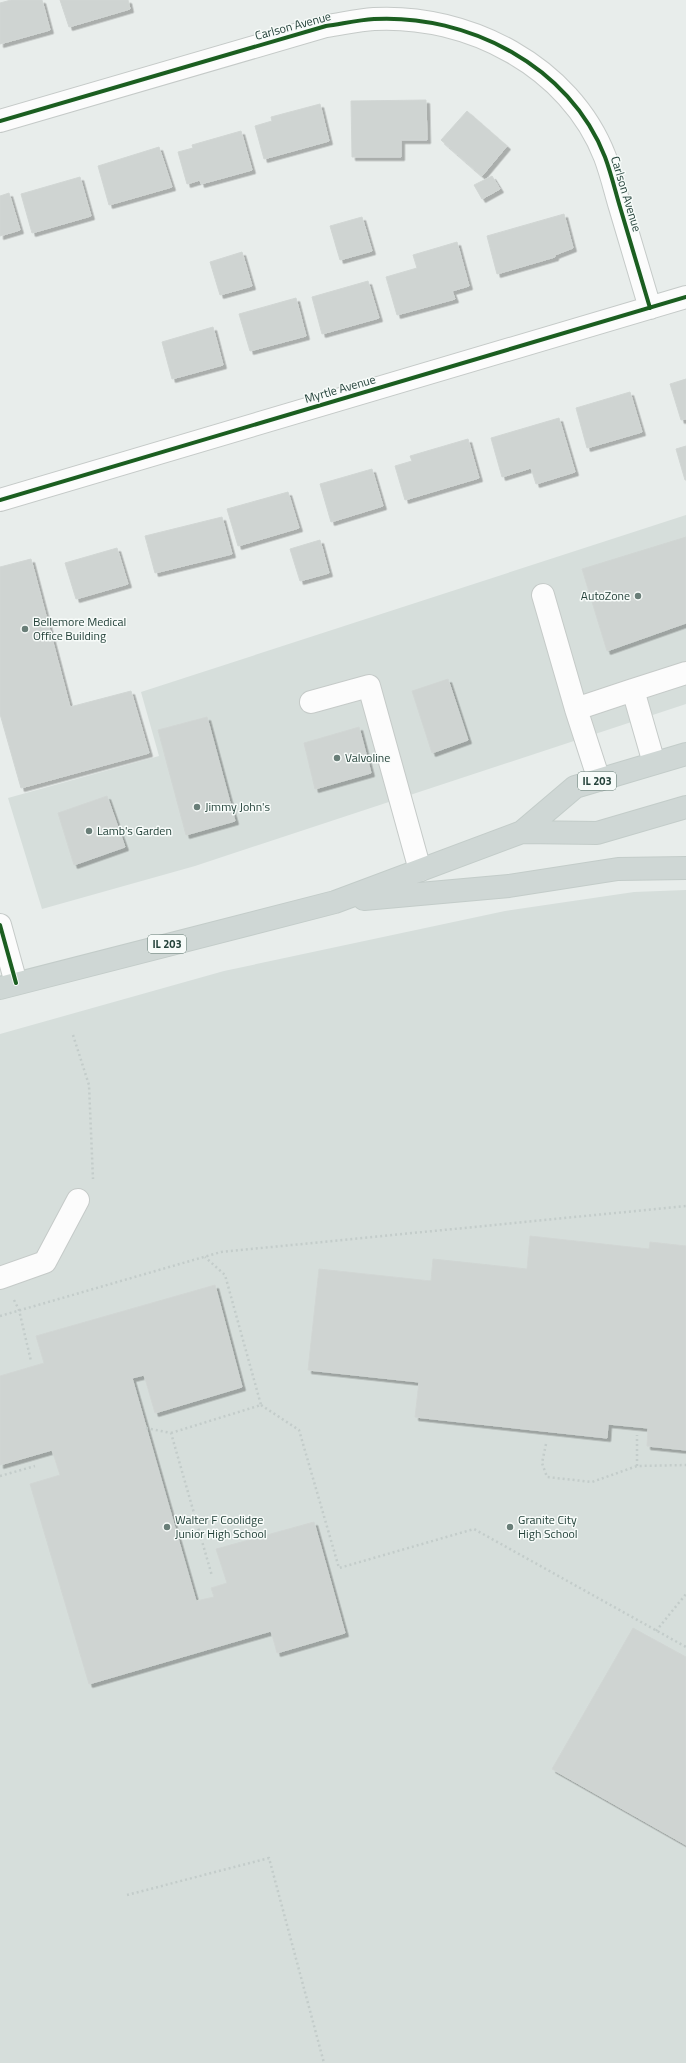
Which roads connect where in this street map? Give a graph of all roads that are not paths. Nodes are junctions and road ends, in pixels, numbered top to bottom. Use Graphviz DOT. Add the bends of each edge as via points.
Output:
graph roads {
  1 [pos="0,121"];
  2 [pos="686,297"];
  3 [pos="650,308"];
  4 [pos="0,500"];
  5 [pos="543,595"];
  6 [pos="686,673"];
  7 [pos="633,690"];
  8 [pos="311,702"];
  9 [pos="576,709"];
  10 [pos="686,754"];
  11 [pos="654,763"];
  12 [pos="599,780"];
  13 [pos="686,806"];
  14 [pos="522,832"];
  15 [pos="686,868"];
  16 [pos="420,870"];
  17 [pos="334,902"];
  18 [pos="0,925"];
  19 [pos="8,985"];
  20 [pos="78,1200"];
  21 [pos="0,1278"];
  1 -- 3 [label="street, Carlson Avenue" via="326,26 374,19 417,21 459,29 496,43 534,66 562,90 588,124 604,157"];
  2 -- 3 [label="street, Myrtle Avenue"];
  3 -- 4 [label="street, Myrtle Avenue"];
  5 -- 9 [label="street"];
  6 -- 7 [label="street"];
  7 -- 9 [label="street"];
  7 -- 11 [label="street"];
  8 -- 16 [label="street" via="369,686"];
  9 -- 12 [label="street"];
  10 -- 11 [label="main road, IL 203"];
  11 -- 12 [label="main road, IL 203"];
  12 -- 14 [label="main road, IL 203" via="575,787"];
  13 -- 14 [label="main road, IL 203" via="597,833"];
  14 -- 16 [label="main road, IL 203"];
  15 -- 17 [label="main road" via="618,869 509,886"];
  16 -- 17 [label="main road, IL 203"];
  17 -- 19 [label="main road, IL 203"];
  18 -- 19 [label="street"];
  20 -- 21 [label="street" via="45,1262"];
}
